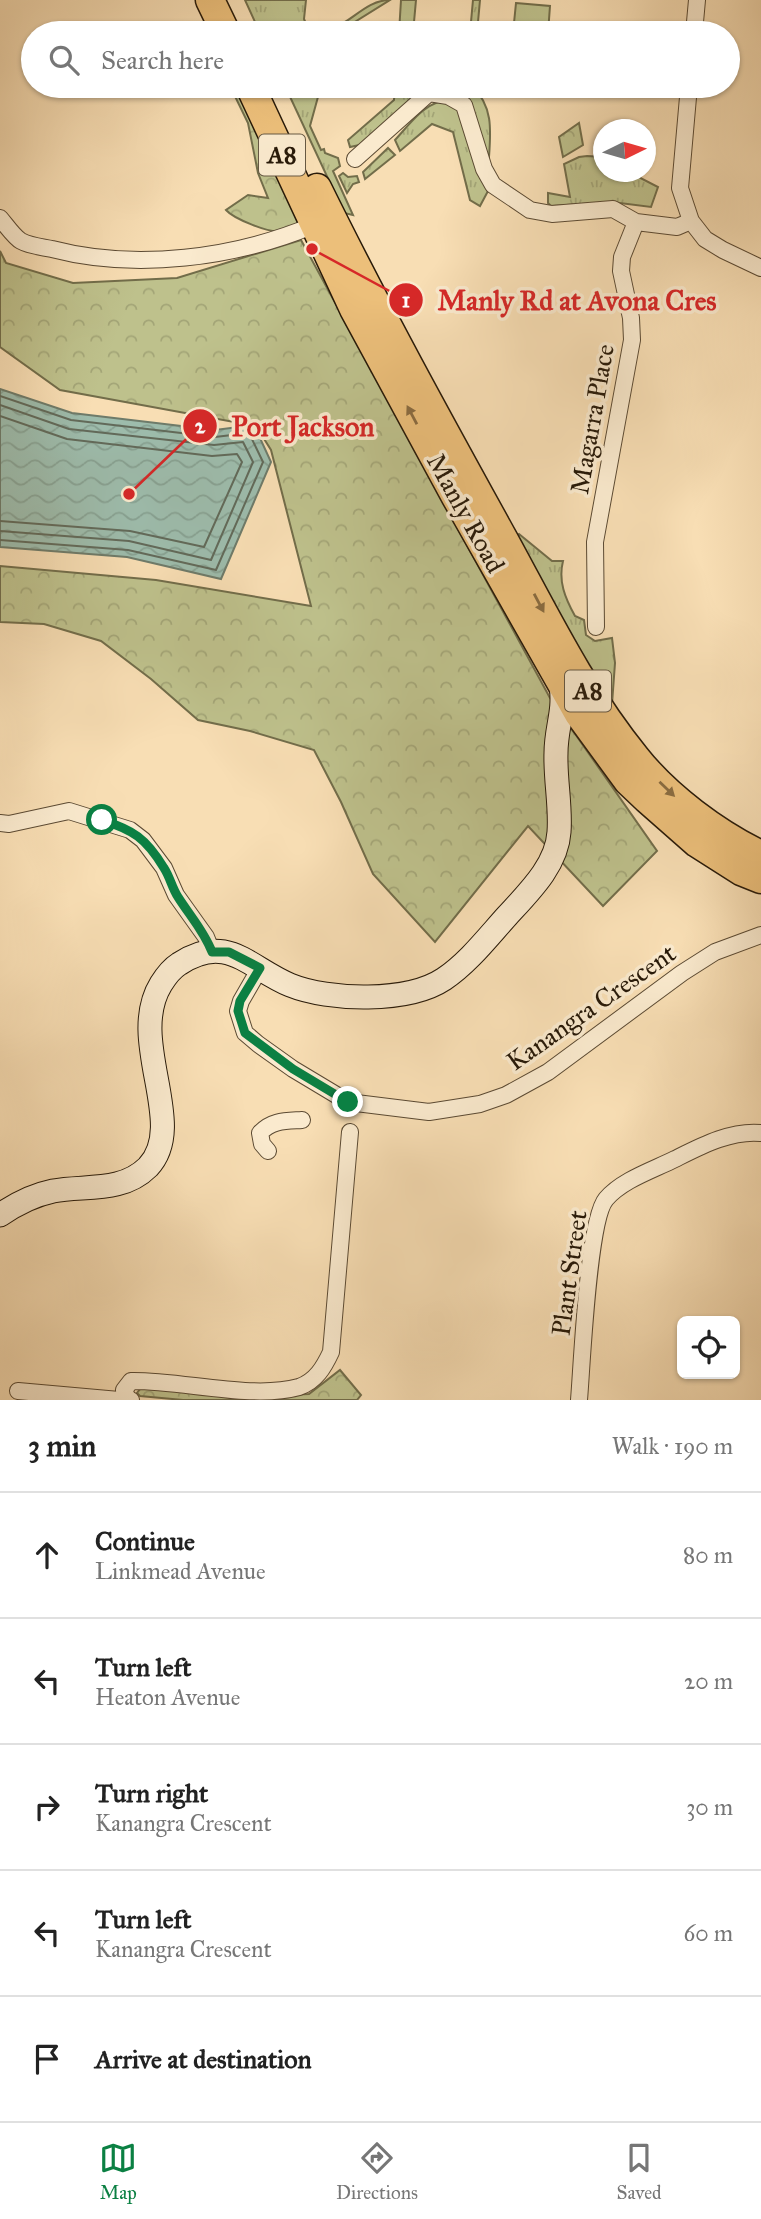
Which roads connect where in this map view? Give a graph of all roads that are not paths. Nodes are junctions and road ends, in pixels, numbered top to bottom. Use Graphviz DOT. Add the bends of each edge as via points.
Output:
graph roads {
  1 [pos="210,0"];
  2 [pos="229,0"];
  3 [pos="697,0"];
  4 [pos="220,21"];
  5 [pos="239,21"];
  6 [pos="695,21"];
  7 [pos="256,98"];
  8 [pos="274,98"];
  9 [pos="423,98"];
  10 [pos="452,98"];
  11 [pos="688,98"];
  12 [pos="355,159"];
  13 [pos="0,218"];
  14 [pos="323,221"];
  15 [pos="691,221"];
  16 [pos="636,222"];
  17 [pos="761,268"];
  18 [pos="596,627"];
  19 [pos="561,684"];
  20 [pos="594,738"];
  21 [pos="556,744"];
  22 [pos="0,823"];
  23 [pos="761,855"];
  24 [pos="761,879"];
  25 [pos="761,935"];
  26 [pos="212,952"];
  27 [pos="260,968"];
  28 [pos="302,1120"];
  29 [pos="351,1132"];
  30 [pos="761,1133"];
  31 [pos="268,1151"];
  32 [pos="0,1215"];
  33 [pos="18,1391"];
  34 [pos="119,1400"];
  35 [pos="131,1400"];
  36 [pos="579,1400"];
  1 -- 4 [label="highway"];
  2 -- 5 [label="highway"];
  3 -- 6 [label="street"];
  7 -- 14 [label="highway, Manly Road / A8"];
  8 -- 14 [label="highway, Manly Road / A8"];
  9 -- 12 [label="street"];
  10 -- 16 [label="street" via="464,105 493,185 517,202 552,214 613,209"];
  11 -- 15 [label="street" via="680,188"];
  13 -- 14 [label="street" via="21,241 72,254 150,260 212,255 284,237"];
  19 -- 14 [label="highway, Manly Road / A8, one-way" via="354,309"];
  14 -- 23 [label="highway, Manly Road / A8, one-way" via="607,720 679,801"];
  15 -- 16 [label="street" via="677,227"];
  15 -- 17 [label="street" via="705,239"];
  16 -- 18 [label="street, Magarra Place" via="622,257 632,340 595,542"];
  19 -- 20 [label="highway, Manly Road / A8"];
  19 -- 21 [label="street" via="564,705"];
  20 -- 21 [label="street" via="574,732"];
  20 -- 24 [label="highway, Manly Road / A8" via="628,781 697,843"];
  21 -- 27 [label="street" via="559,835 550,860 534,887 444,979 402,995 342,995 290,985"];
  22 -- 26 [label="street" via="69,811 130,830 164,868"];
  25 -- 27 [label="street, Kanangra Crescent" via="715,953 682,973 548,1072 506,1095 429,1112 348,1102 245,1033 238,1011 240,1001"];
  26 -- 27 [label="street" via="229,952"];
  26 -- 32 [label="street" via="187,960 168,973 150,1010 150,1049 163,1128 148,1166 122,1183 52,1191"];
  28 -- 31 [label="street" via="276,1122 263,1129 260,1138"];
  29 -- 35 [label="street" via="331,1352 324,1368 300,1387 265,1394 131,1381 124,1390"];
  30 -- 36 [label="street, Plant Street" via="708,1143 631,1181 604,1200 592,1254"];
  33 -- 34 [label="street"];
}
